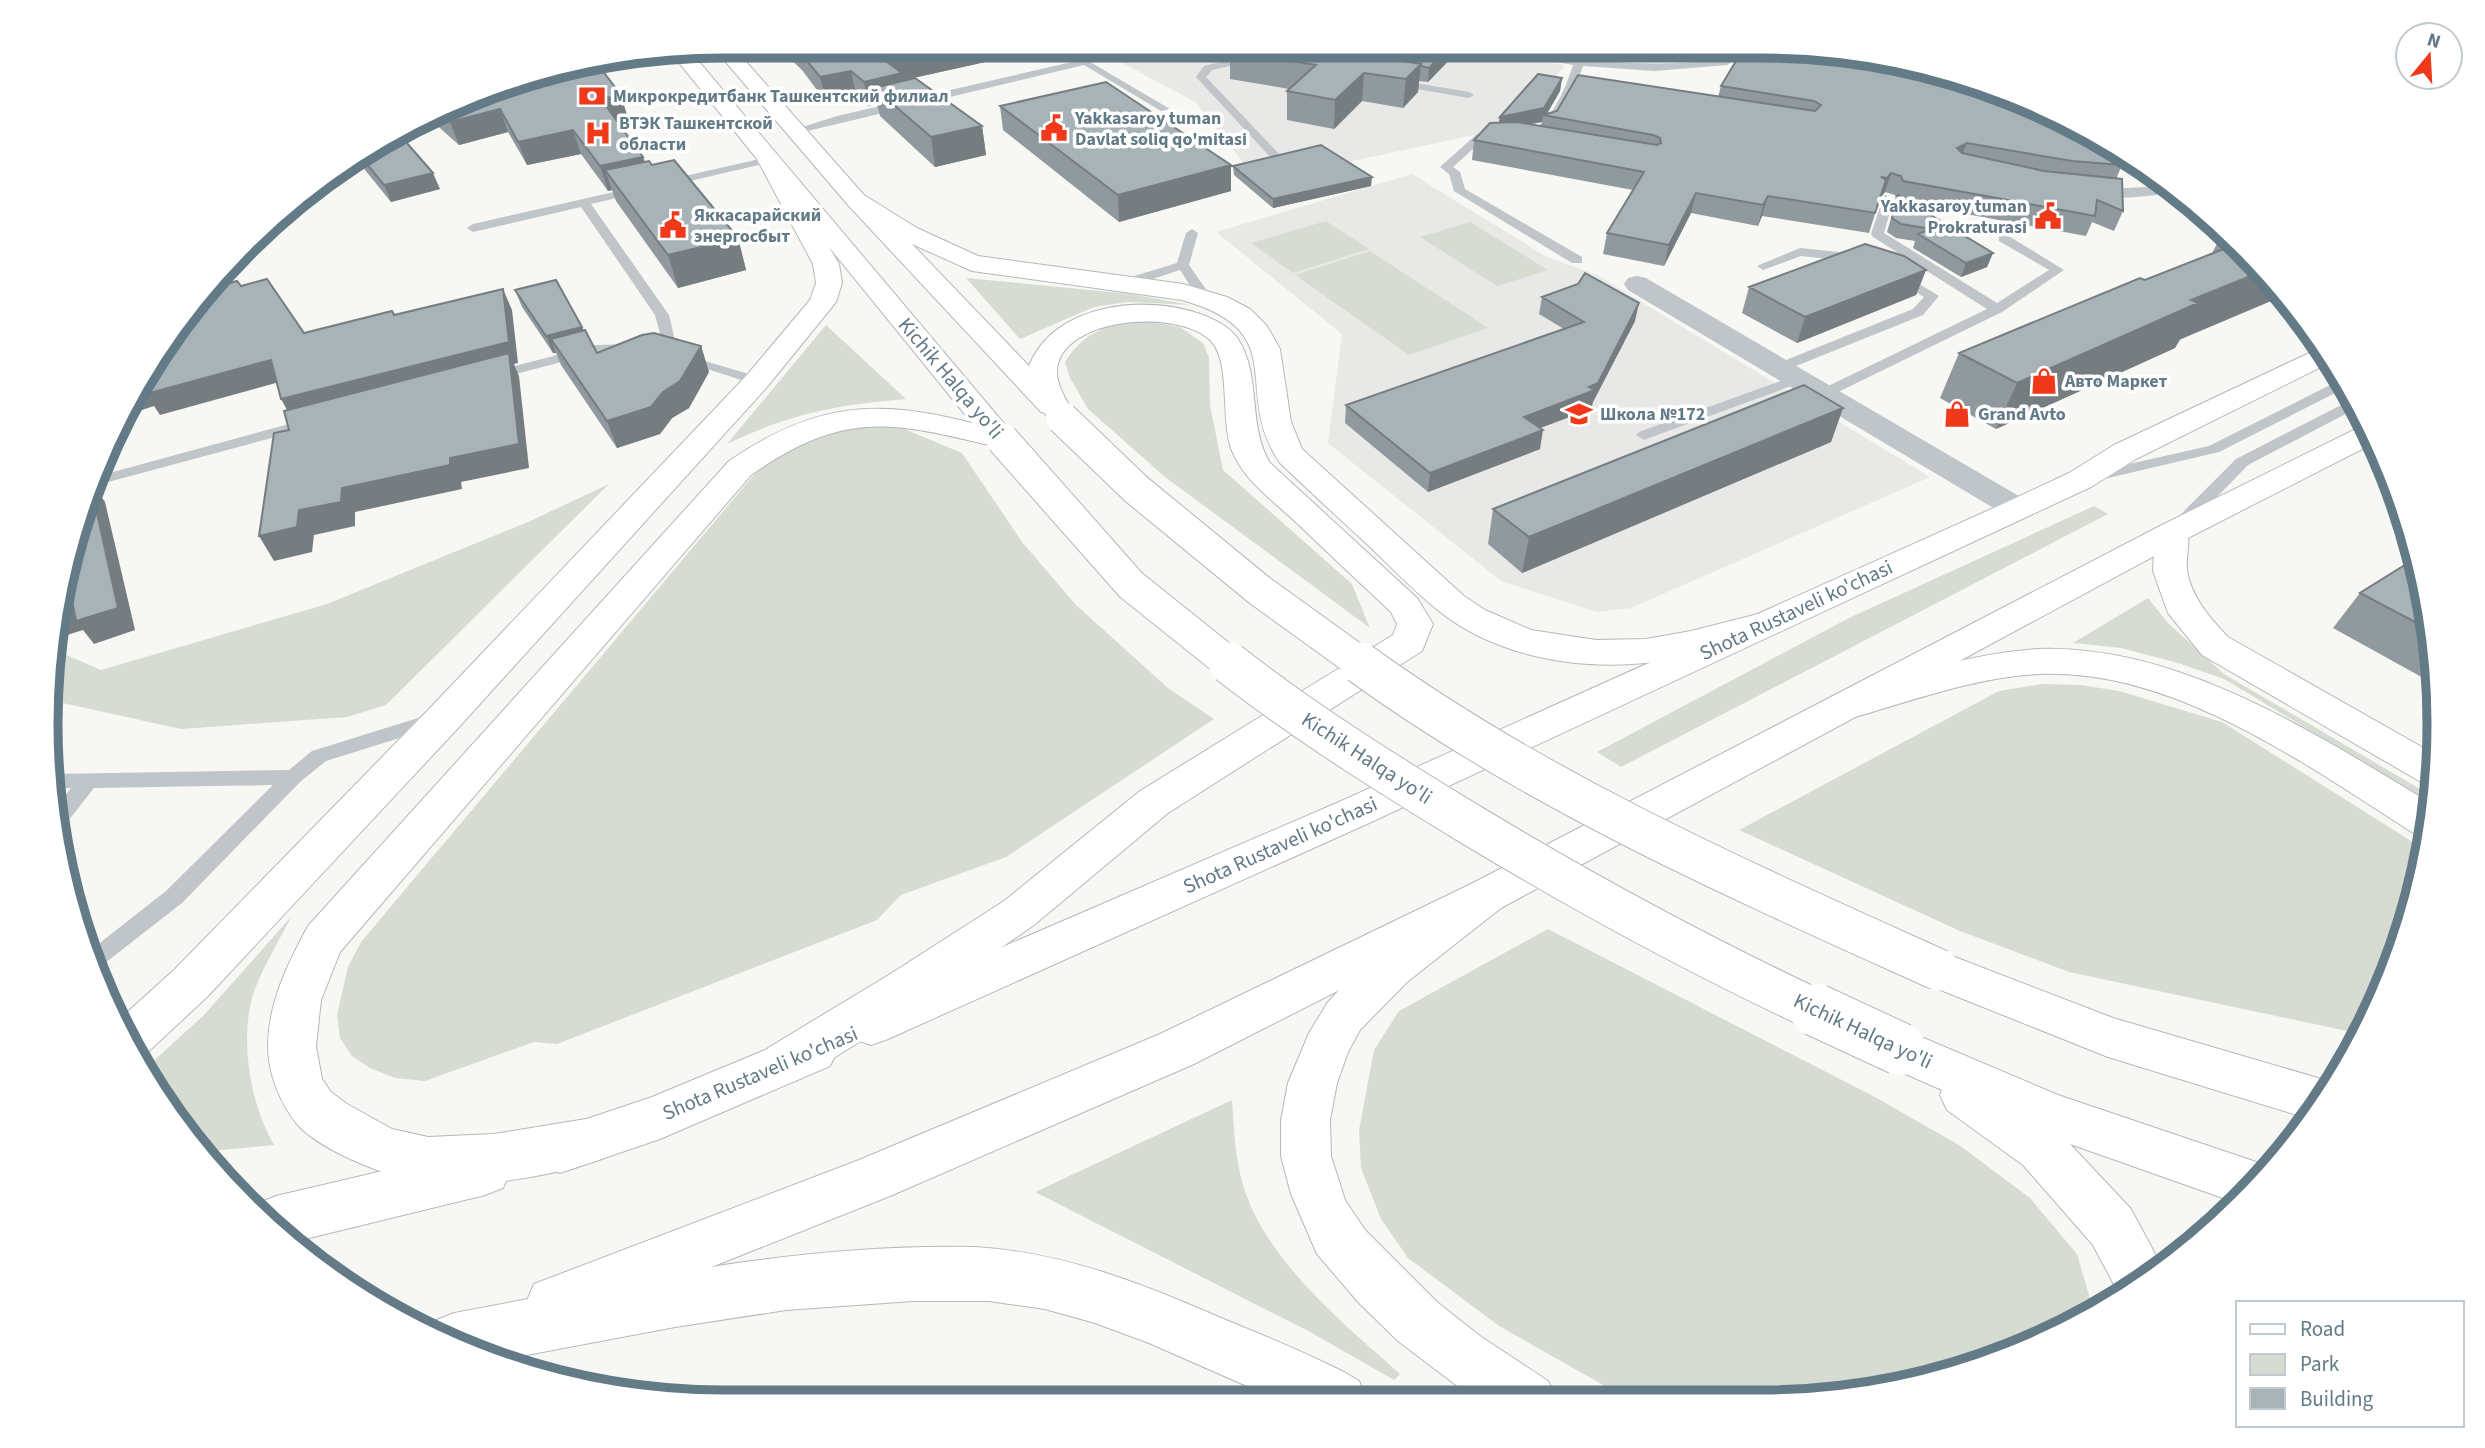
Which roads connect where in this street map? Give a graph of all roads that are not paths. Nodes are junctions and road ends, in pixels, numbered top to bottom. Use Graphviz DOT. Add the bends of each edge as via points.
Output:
graph roads {
  1 [pos="732,58"];
  2 [pos="1251,58"];
  3 [pos="1552,58"];
  4 [pos="687,59"];
  5 [pos="1265,61"];
  6 [pos="1579,62"];
  7 [pos="1727,62"];
  8 [pos="1374,79"];
  9 [pos="1572,86"];
  10 [pos="1585,88"];
  11 [pos="1469,95"];
  12 [pos="1165,109"];
  13 [pos="795,131"];
  14 [pos="1278,159"];
  15 [pos="768,160"];
  16 [pos="2081,190"];
  17 [pos="2159,190"];
  18 [pos="1888,198"];
  19 [pos="856,200"];
  20 [pos="584,203"];
  21 [pos="472,228"];
  22 [pos="1192,233"];
  23 [pos="2003,238"];
  24 [pos="1577,260"];
  25 [pos="1183,265"];
  26 [pos="1763,266"];
  27 [pos="1123,284"];
  28 [pos="1637,284"];
  29 [pos="1205,298"];
  30 [pos="1997,309"];
  31 [pos="671,352"];
  32 [pos="2318,358"];
  33 [pos="1791,372"];
  34 [pos="476,380"];
  35 [pos="757,380"];
  36 [pos="2336,387"];
  37 [pos="1825,393"];
  38 [pos="2347,407"];
  39 [pos="329,418"];
  40 [pos="1062,418"];
  41 [pos="1644,435"];
  42 [pos="2362,436"];
  43 [pos="1003,439"];
  44 [pos="104,480"];
  45 [pos="2080,480"];
  46 [pos="2018,509"];
  47 [pos="2172,533"];
  48 [pos="1766,624"];
  49 [pos="1848,706"];
  50 [pos="445,717"];
  51 [pos="2426,767"];
  52 [pos="293,777"];
  53 [pos="88,780"];
  54 [pos="60,781"];
  55 [pos="63,813"];
  56 [pos="2421,817"];
  57 [pos="1486,896"];
  58 [pos="100,956"];
  59 [pos="135,1035"];
  60 [pos="1900,1049"];
  61 [pos="785,1063"];
  62 [pos="2258,1083"];
  63 [pos="2318,1089"];
  64 [pos="2312,1098"];
  65 [pos="586,1142"];
  66 [pos="2245,1181"];
  67 [pos="280,1220"];
  68 [pos="2137,1274"];
  69 [pos="462,1337"];
  70 [pos="465,1338"];
  71 [pos="1320,1390"];
  72 [pos="1510,1390"];
  1 -- 13 [label="main road"];
  2 -- 5 [label="lane"];
  2 -- 14 [label="lane" via="1208,68 1201,77"];
  3 -- 6 [label="lane"];
  4 -- 15 [label="main road, Kichik Halqa yo'li"];
  6 -- 7 [label="lane" via="1678,68"];
  6 -- 9 [label="lane"];
  8 -- 11 [label="lane"];
  9 -- 10 [label="lane"];
  9 -- 24 [label="lane" via="1548,126 1481,136 1446,167 1454,172 1460,191"];
  12 -- 13 [label="lane" via="1085,62"];
  13 -- 19 [label="main road"];
  15 -- 20 [label="lane"];
  15 -- 35 [label="main road" via="826,264 829,283 817,312"];
  15 -- 43 [label="main road, Kichik Halqa yo'li"];
  16 -- 17 [label="lane" via="2120,194"];
  18 -- 30 [label="lane" via="1877,234"];
  19 -- 27 [label="main road" via="964,261"];
  19 -- 40 [label="main road"];
  20 -- 21 [label="lane"];
  20 -- 31 [label="lane" via="662,315"];
  22 -- 25 [label="lane"];
  23 -- 30 [label="lane" via="2057,270"];
  25 -- 27 [label="lane"];
  25 -- 29 [label="lane"];
  26 -- 33 [label="lane" via="1800,252 1839,256 1901,276 1931,296 1918,312"];
  27 -- 29 [label="main road"];
  28 -- 33 [label="street"];
  29 -- 48 [label="main road" via="1233,311 1260,334 1274,419 1291,456 1462,610 1537,643 1605,653 1683,645"];
  30 -- 37 [label="lane"];
  31 -- 34 [label="lane" via="596,349"];
  31 -- 35 [label="lane"];
  32 -- 45 [label="main road, Shota Rustaveli ko'chasi" via="2125,452"];
  33 -- 37 [label="street"];
  33 -- 41 [label="lane"];
  35 -- 50 [label="main road"];
  36 -- 45 [label="lane" via="2214,449"];
  37 -- 46 [label="street"];
  38 -- 47 [label="lane" via="2242,462"];
  39 -- 44 [label="lane"];
  40 -- 61 [label="main road" via="1041,373 1042,363 1058,342 1086,326 1118,315 1149,312 1183,317 1219,334 1233,356 1239,421 1249,456 1405,606 1415,624 1413,636 1154,802 1019,913"];
  40 -- 62 [label="main road, bridge" via="1136,489 1259,590 1375,674 1483,743 1639,831 1940,970 2108,1037"];
  42 -- 47 [label="main road"];
  43 -- 60 [label="main road, Kichik Halqa yo'li, bridge" via="1130,585 1270,695 1412,789 1573,886 1720,965"];
  43 -- 65 [label="main road" via="891,416 861,418 804,432 746,463 324,939 303,979 292,1034 297,1078 314,1108 340,1127 397,1154 438,1161"];
  45 -- 46 [label="main road, Shota Rustaveli ko'chasi"];
  46 -- 48 [label="main road, Shota Rustaveli ko'chasi"];
  47 -- 49 [label="main road"];
  47 -- 51 [label="main road" via="2170,571 2186,613 2215,646"];
  48 -- 61 [label="main road, Shota Rustaveli ko'chasi" via="1353,813"];
  49 -- 56 [label="main road" via="1916,683 2041,661 2078,663 2149,677 2216,701"];
  49 -- 57 [label="main road"];
  50 -- 52 [label="lane" via="319,756"];
  50 -- 59 [label="main road" via="191,983"];
  52 -- 53 [label="lane"];
  52 -- 58 [label="lane" via="174,897"];
  53 -- 54 [label="lane"];
  53 -- 55 [label="lane"];
  57 -- 69 [label="main road" via="1177,1049 872,1179"];
  57 -- 72 [label="main road" via="1388,972 1345,1015 1318,1062 1305,1127 1306,1159 1334,1233 1386,1294"];
  60 -- 66 [label="main road, Kichik Halqa yo'li" via="2046,1113"];
  60 -- 68 [label="main road" via="2040,1149 2112,1227"];
  61 -- 65 [label="main road, Shota Rustaveli ko'chasi" via="660,1117"];
  62 -- 63 [label="main road"];
  62 -- 64 [label="main road"];
  65 -- 67 [label="main road, Shota Rustaveli ko'chasi"];
  70 -- 71 [label="main road" via="840,1277 962,1273 1022,1278 1096,1296"];
}
